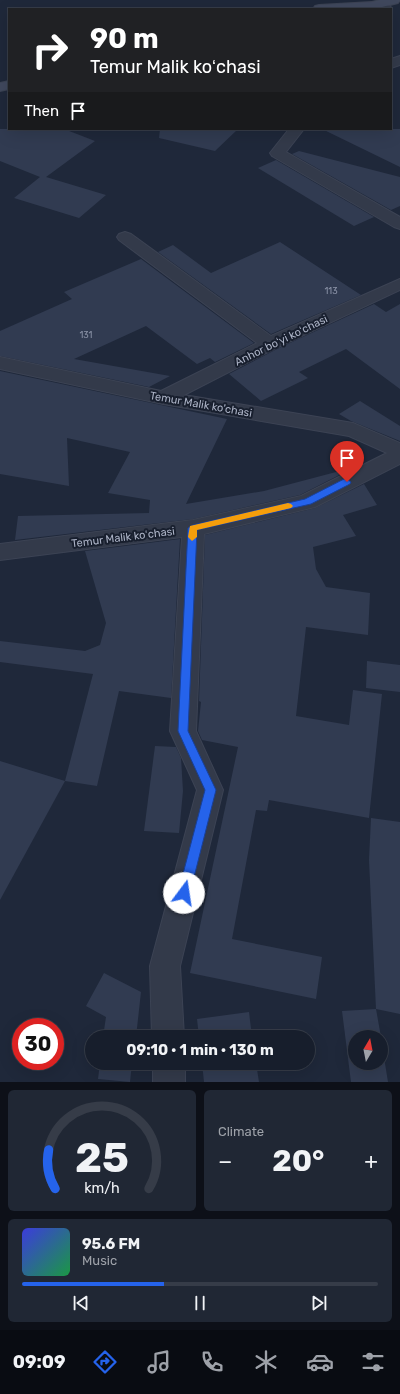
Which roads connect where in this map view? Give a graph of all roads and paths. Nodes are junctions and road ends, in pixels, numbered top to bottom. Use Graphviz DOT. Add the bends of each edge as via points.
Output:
graph roads {
  1 [pos="393,0"];
  2 [pos="372,6"];
  3 [pos="336,8"];
  4 [pos="381,8"];
  5 [pos="296,130"];
  6 [pos="400,224"];
  7 [pos="125,238"];
  8 [pos="400,284"];
  9 [pos="270,344"];
  10 [pos="0,363"];
  11 [pos="163,398"];
  12 [pos="400,451"];
  13 [pos="400,455"];
  14 [pos="193,528"];
  15 [pos="0,552"];
  16 [pos="168,1030"];
  17 [pos="169,1070"];
  18 [pos="169,1082"];
  1 -- 2 [label="street"];
  2 -- 3 [label="street"];
  2 -- 4 [label="street"];
  5 -- 6 [label="street" via="277,153"];
  7 -- 9 [label="street"];
  8 -- 9 [label="street, Anhor boʻyi koʻchasi"];
  9 -- 11 [label="street, Anhor boʻyi koʻchasi"];
  10 -- 11 [label="street, Temur Malik ko'chasi"];
  11 -- 12 [label="street, Temur Malik ko'chasi" via="353,430"];
  13 -- 14 [label="street, Temur Malik koʻchasi" via="307,502"];
  14 -- 15 [label="street, Temur Malik koʻchasi"];
  14 -- 16 [label="street" via="183,731 210,790 165,966"];
  17 -- 18 [label="street"];
}
